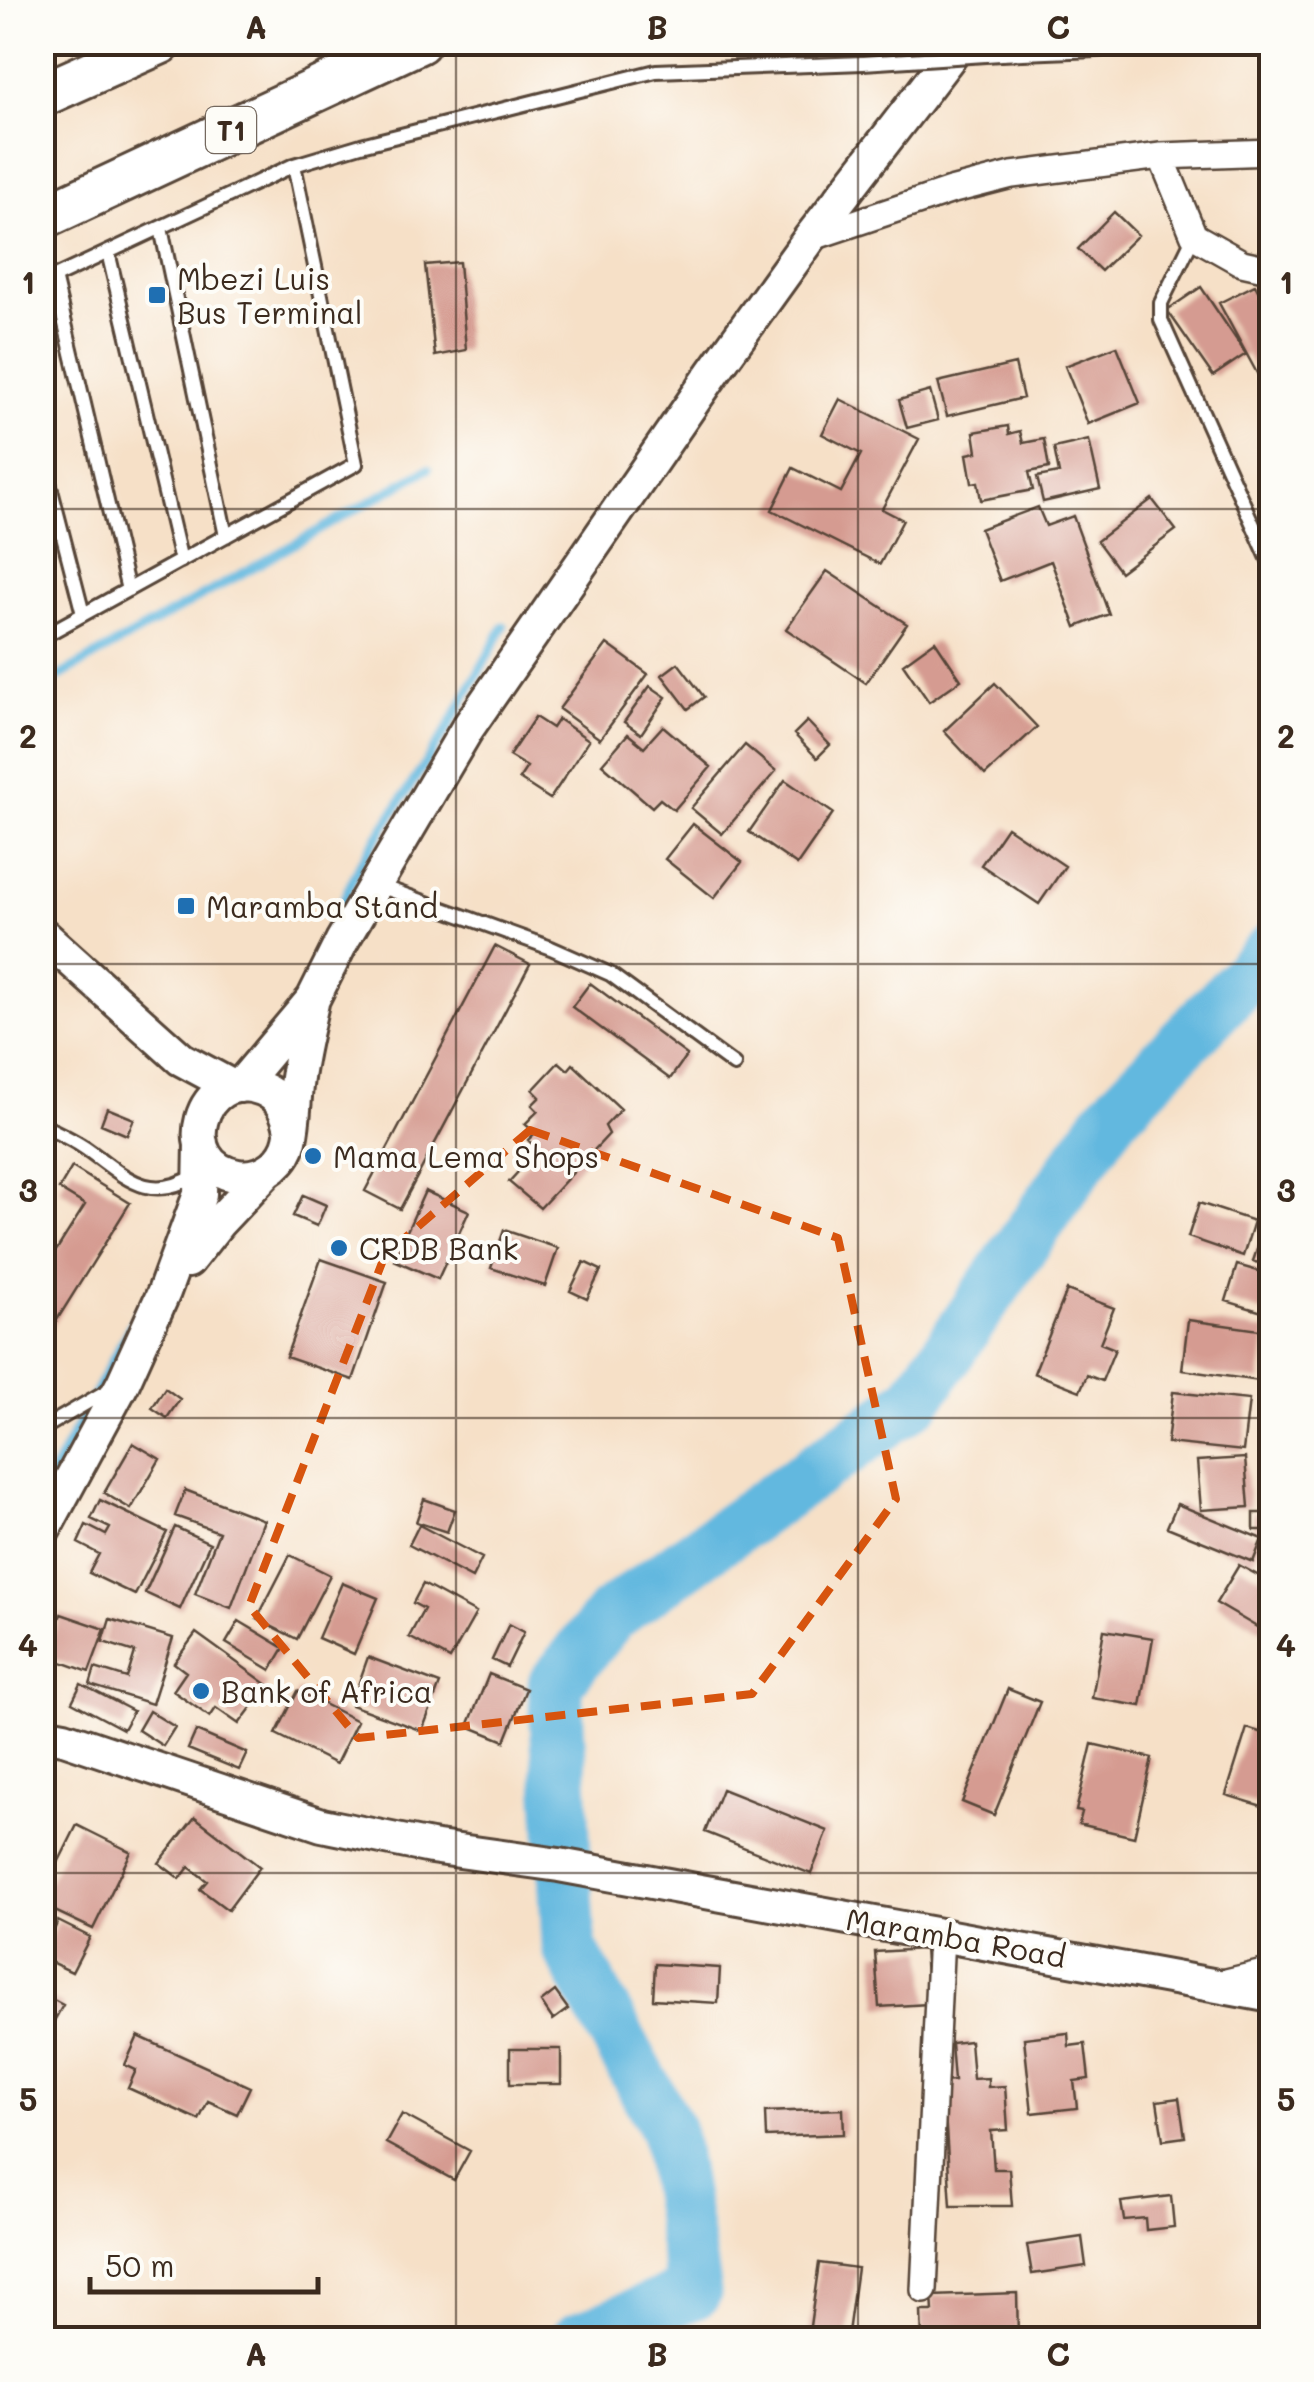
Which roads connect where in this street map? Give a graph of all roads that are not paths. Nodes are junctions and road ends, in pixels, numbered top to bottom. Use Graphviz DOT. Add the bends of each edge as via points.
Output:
graph roads {
  1 [pos="161,42"];
  2 [pos="420,42"];
  3 [pos="961,42"];
  4 [pos="1150,42"];
  5 [pos="42,96"];
  6 [pos="1272,152"];
  7 [pos="1162,156"];
  8 [pos="294,165"];
  9 [pos="42,218"];
  10 [pos="161,228"];
  11 [pos="1194,236"];
  12 [pos="810,238"];
  13 [pos="108,252"];
  14 [pos="1272,265"];
  15 [pos="48,280"];
  16 [pos="42,455"];
  17 [pos="226,536"];
  18 [pos="181,561"];
  19 [pos="1272,568"];
  20 [pos="128,590"];
  21 [pos="83,614"];
  22 [pos="42,637"];
  23 [pos="375,884"];
  24 [pos="42,934"];
  25 [pos="313,999"];
  26 [pos="147,1031"];
  27 [pos="734,1066"];
  28 [pos="237,1086"];
  29 [pos="42,1125"];
  30 [pos="291,1131"];
  31 [pos="201,1148"];
  32 [pos="268,1170"];
  33 [pos="164,1292"];
  34 [pos="123,1383"];
  35 [pos="42,1430"];
  36 [pos="42,1533"];
  37 [pos="50,1732"];
  38 [pos="941,1935"];
  39 [pos="1272,1971"];
  40 [pos="1218,1984"];
  41 [pos="1272,1996"];
  42 [pos="924,2290"];
  1 -- 5 [label="highway"];
  2 -- 9 [label="highway, T1"];
  3 -- 12 [label="street"];
  4 -- 8 [label="lane, bridge" via="656,71"];
  6 -- 7 [label="street"];
  7 -- 11 [label="street"];
  7 -- 12 [label="street" via="971,184"];
  8 -- 10 [label="lane"];
  8 -- 17 [label="lane" via="356,464"];
  10 -- 13 [label="lane"];
  10 -- 17 [label="lane"];
  11 -- 14 [label="street" via="1242,262"];
  11 -- 19 [label="lane" via="1161,303 1161,320"];
  12 -- 23 [label="street" via="467,730"];
  13 -- 15 [label="lane"];
  13 -- 18 [label="lane"];
  15 -- 20 [label="lane"];
  16 -- 21 [label="lane"];
  17 -- 18 [label="lane"];
  18 -- 20 [label="lane"];
  20 -- 21 [label="lane"];
  21 -- 22 [label="lane"];
  23 -- 25 [label="street"];
  23 -- 27 [label="lane" via="610,974"];
  24 -- 26 [label="street"];
  25 -- 28 [label="street"];
  25 -- 30 [label="street"];
  26 -- 28 [label="street" via="181,1059"];
  26 -- 31 [label="street" via="185,1080"];
  28 -- 30 [label="street" via="257,1087 278,1099"];
  28 -- 31 [label="street" via="208,1104"];
  29 -- 31 [label="lane" via="83,1146 126,1181 166,1189 178,1186"];
  30 -- 32 [label="street" via="285,1154"];
  31 -- 32 [label="street" via="233,1175"];
  31 -- 33 [label="street" via="192,1222"];
  32 -- 33 [label="street"];
  33 -- 34 [label="street"];
  34 -- 35 [label="lane"];
  34 -- 36 [label="street"];
  37 -- 38 [label="street, Maramba Road" via="322,1826"];
  38 -- 40 [label="street, Maramba Road"];
  38 -- 42 [label="street"];
  39 -- 40 [label="street"];
  40 -- 41 [label="street, Maramba Road"];
}
